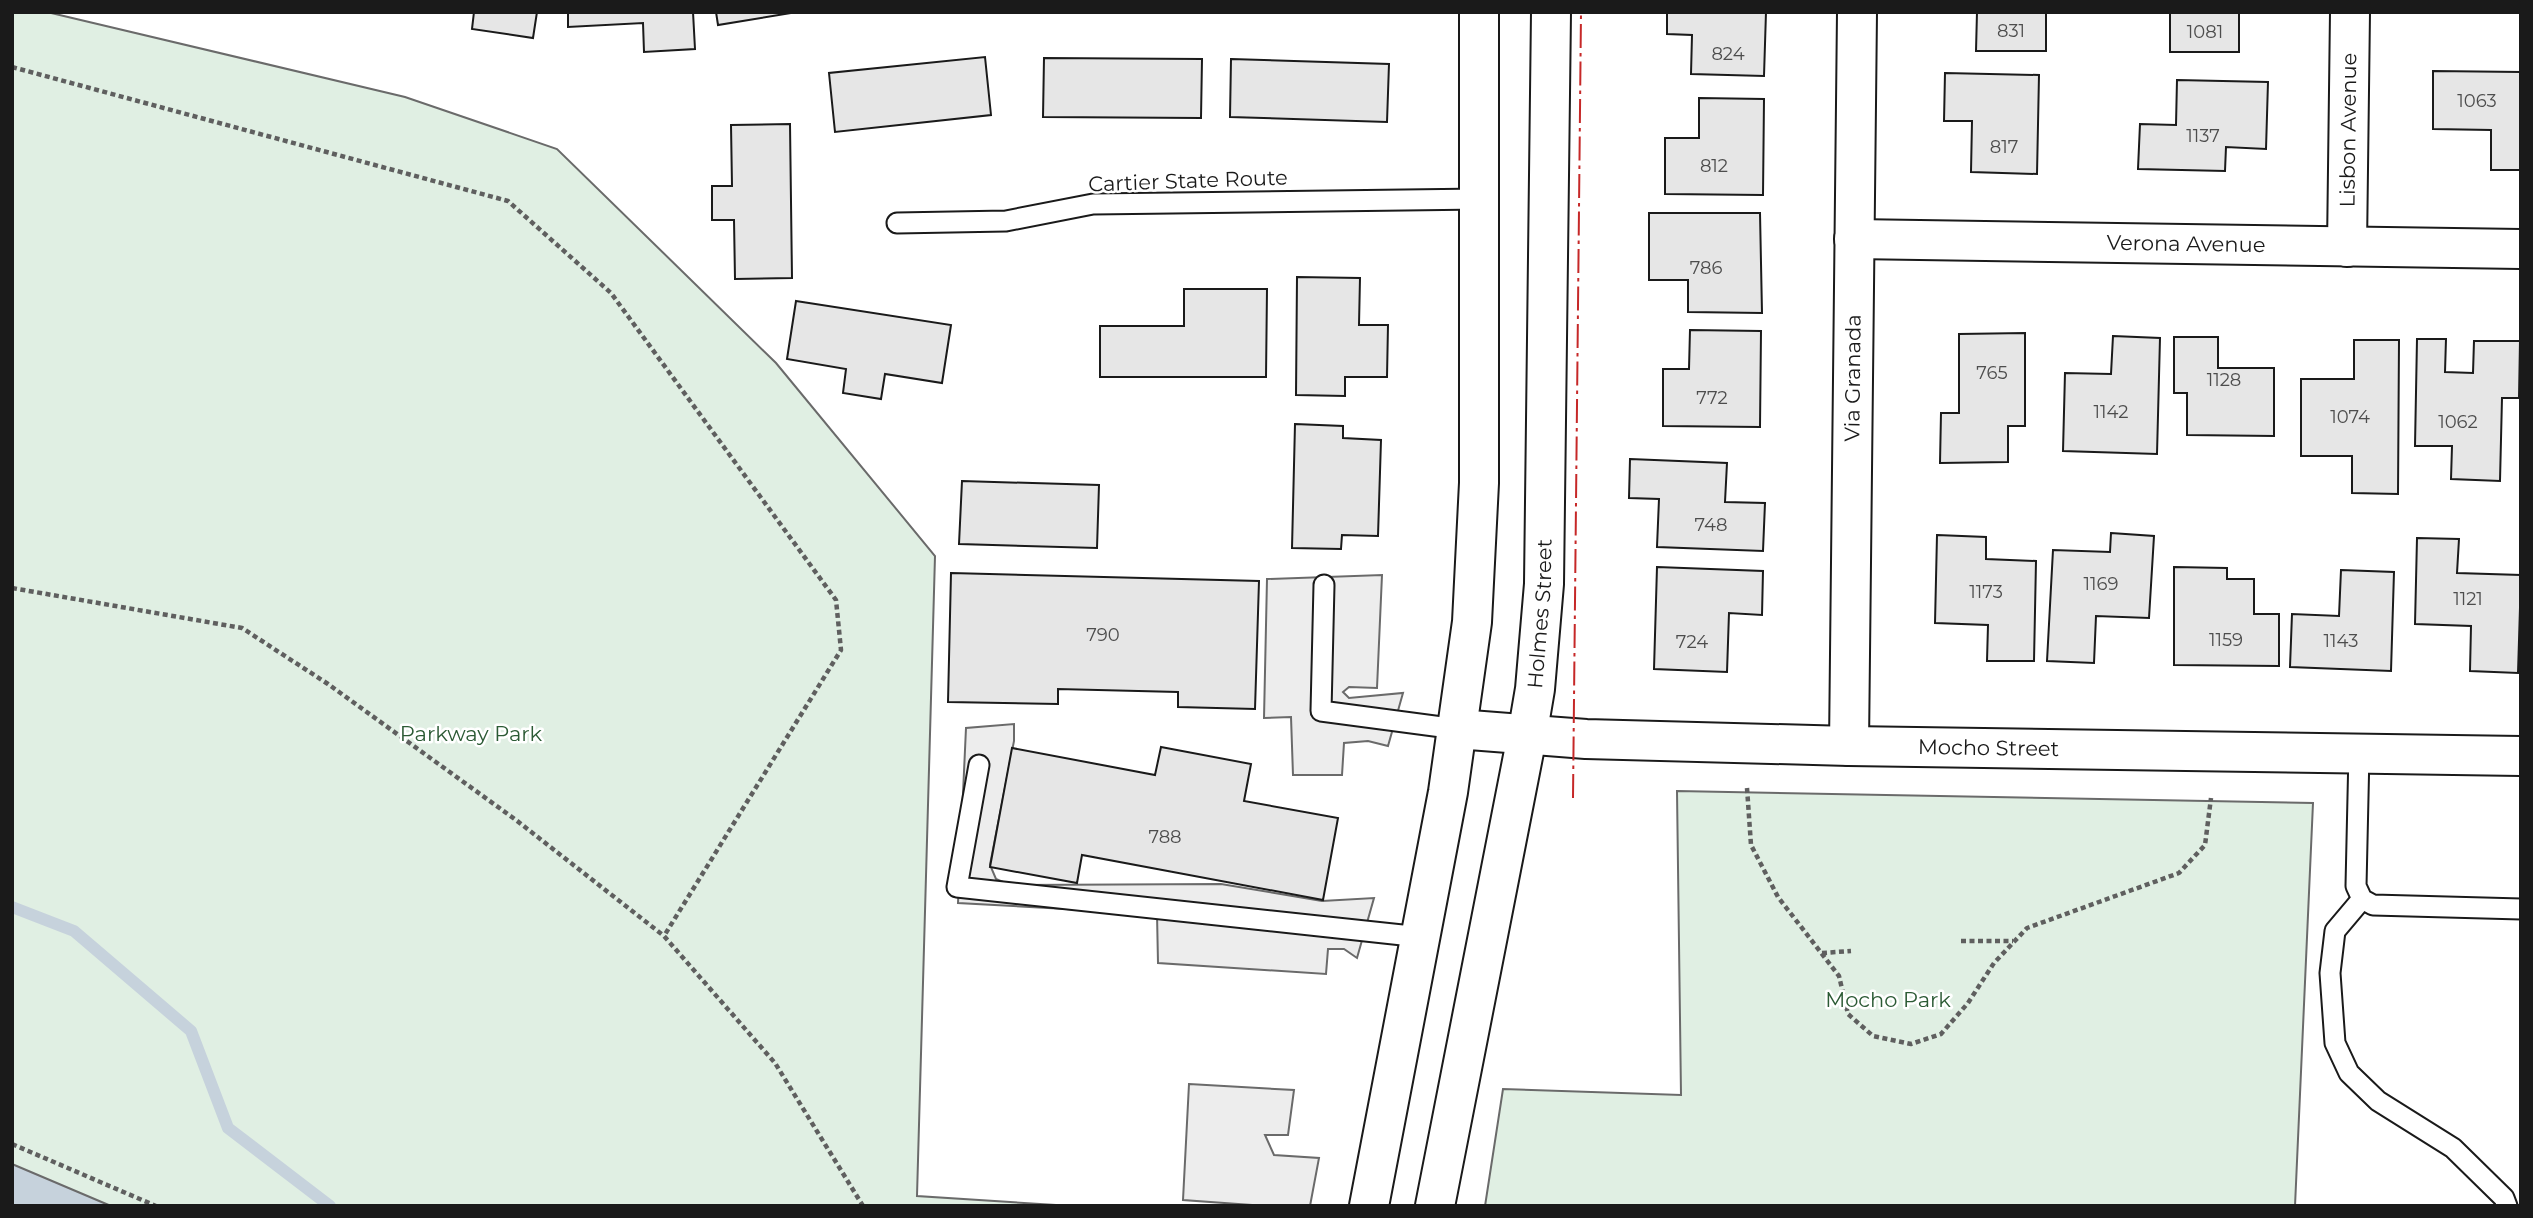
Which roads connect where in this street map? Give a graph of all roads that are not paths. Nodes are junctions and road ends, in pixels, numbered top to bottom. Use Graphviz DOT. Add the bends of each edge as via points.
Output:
graph roads {
  1 [pos="1479,12"];
  2 [pos="1552,12"];
  3 [pos="1857,12"];
  4 [pos="2350,12"];
  5 [pos="1481,199"];
  6 [pos="897,223"];
  7 [pos="1854,239"];
  8 [pos="2347,247"];
  9 [pos="2521,249"];
  10 [pos="1324,585"];
  11 [pos="1457,729"];
  12 [pos="1527,736"];
  13 [pos="1849,746"];
  14 [pos="2359,752"];
  15 [pos="2521,756"];
  16 [pos="979,765"];
  17 [pos="2362,899"];
  18 [pos="2521,909"];
  19 [pos="1421,937"];
  20 [pos="1369,1206"];
  21 [pos="1435,1206"];
  22 [pos="2507,1206"];
  1 -- 5 [label="street"];
  2 -- 12 [label="street, Holmes Street" via="1544,584"];
  3 -- 7 [label="street, Via Granada"];
  4 -- 8 [label="street, Lisbon Avenue"];
  5 -- 6 [label="lane, Cartier State Route" via="1093,204 1006,221"];
  5 -- 11 [label="street" via="1476,566"];
  7 -- 8 [label="street, Verona Avenue"];
  7 -- 13 [label="street, Via Granada"];
  8 -- 9 [label="street, Verona Avenue"];
  10 -- 11 [label="lane" via="1321,711"];
  11 -- 12 [label="street, Mocho Street"];
  11 -- 19 [label="street"];
  12 -- 13 [label="street, Mocho Street"];
  12 -- 21 [label="street, Holmes Street"];
  13 -- 14 [label="street, Mocho Street"];
  14 -- 15 [label="street, Mocho Street"];
  14 -- 17 [label="lane" via="2356,886"];
  16 -- 19 [label="lane" via="957,887"];
  17 -- 18 [label="lane" via="2373,905"];
  17 -- 22 [label="lane" via="2335,931 2330,973 2335,1043 2349,1073 2378,1101 2454,1147"];
  19 -- 20 [label="street"];
}
